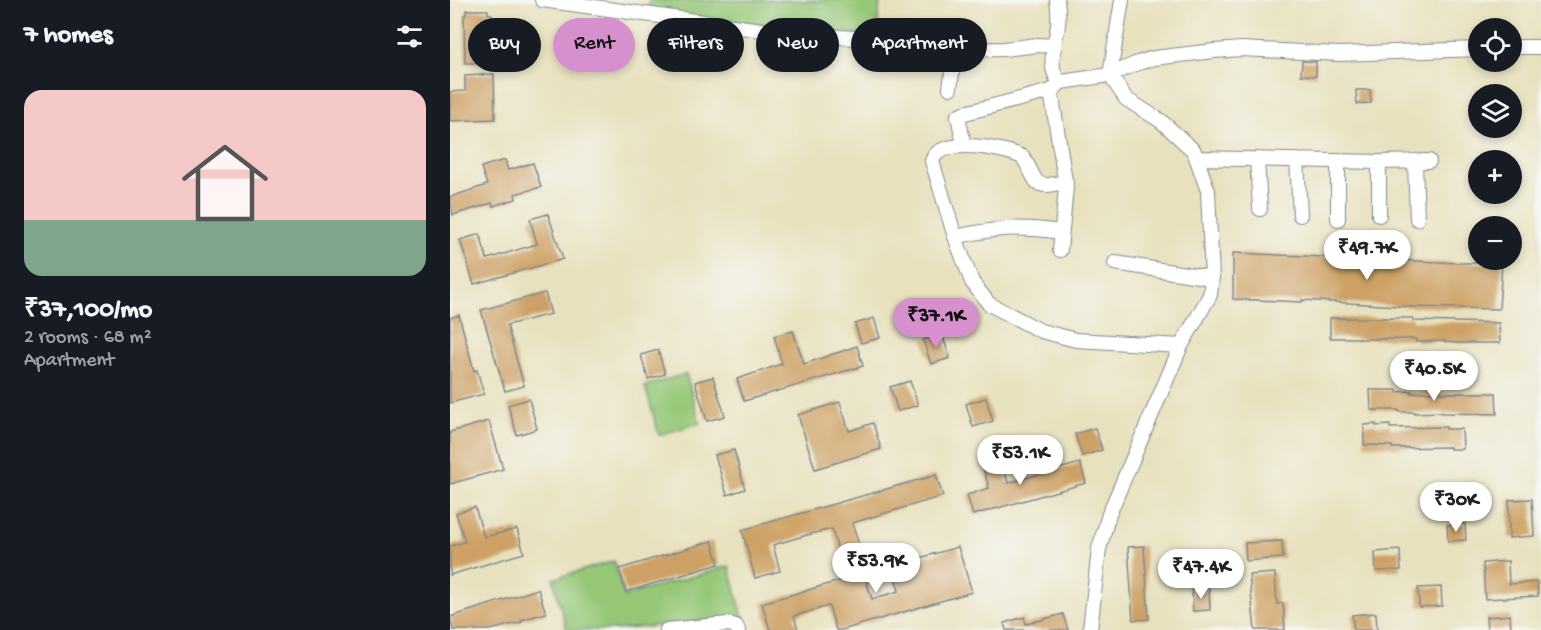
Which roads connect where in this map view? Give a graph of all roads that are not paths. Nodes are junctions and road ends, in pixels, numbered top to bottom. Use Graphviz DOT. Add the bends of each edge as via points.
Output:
graph roads {
  1 [pos="542,0"];
  2 [pos="1057,0"];
  3 [pos="1122,0"];
  4 [pos="851,38"];
  5 [pos="1055,46"];
  6 [pos="1522,47"];
  7 [pos="1541,47"];
  8 [pos="987,49"];
  9 [pos="1468,49"];
  10 [pos="952,72"];
  11 [pos="1110,75"];
  12 [pos="1056,87"];
  13 [pos="950,88"];
  14 [pos="964,145"];
  15 [pos="1196,158"];
  16 [pos="1257,159"];
  17 [pos="1297,160"];
  18 [pos="1338,161"];
  19 [pos="1378,162"];
  20 [pos="1066,182"];
  21 [pos="1260,209"];
  22 [pos="1300,215"];
  23 [pos="1379,215"];
  24 [pos="1338,219"];
  25 [pos="1417,219"];
  26 [pos="1060,232"];
  27 [pos="954,237"];
  28 [pos="1060,250"];
  29 [pos="1114,262"];
  30 [pos="1212,278"];
  31 [pos="1181,346"];
  32 [pos="668,630"];
  33 [pos="738,630"];
  34 [pos="1090,630"];
  1 -- 4 [label="street" via="758,30"];
  2 -- 5 [label="street"];
  3 -- 11 [label="street"];
  5 -- 8 [label="street"];
  5 -- 12 [label="street"];
  6 -- 7 [label="street"];
  9 -- 11 [label="street" via="1339,54 1214,51 1154,58"];
  10 -- 13 [label="street"];
  11 -- 12 [label="street"];
  11 -- 15 [label="street" via="1126,99 1161,121 1194,151"];
  12 -- 14 [label="street" via="961,114 958,116"];
  12 -- 20 [label="street"];
  14 -- 20 [label="street" via="1023,157 1043,187"];
  14 -- 27 [label="street" via="933,156 932,161"];
  15 -- 16 [label="street"];
  15 -- 30 [label="street" via="1208,191"];
  16 -- 17 [label="street"];
  16 -- 21 [label="street"];
  17 -- 18 [label="street"];
  17 -- 22 [label="street"];
  18 -- 19 [label="street"];
  18 -- 24 [label="street"];
  19 -- 23 [label="street"];
  19 -- 25 [label="street" via="1422,161"];
  20 -- 26 [label="street"];
  26 -- 27 [label="street" via="1007,227"];
  26 -- 28 [label="street"];
  27 -- 31 [label="street" via="972,282 989,304 1041,332 1076,340"];
  29 -- 30 [label="street"];
  30 -- 31 [label="street" via="1210,296"];
  31 -- 34 [label="street" via="1109,514 1099,549"];
  32 -- 33 [label="street" via="728,624"];
}
